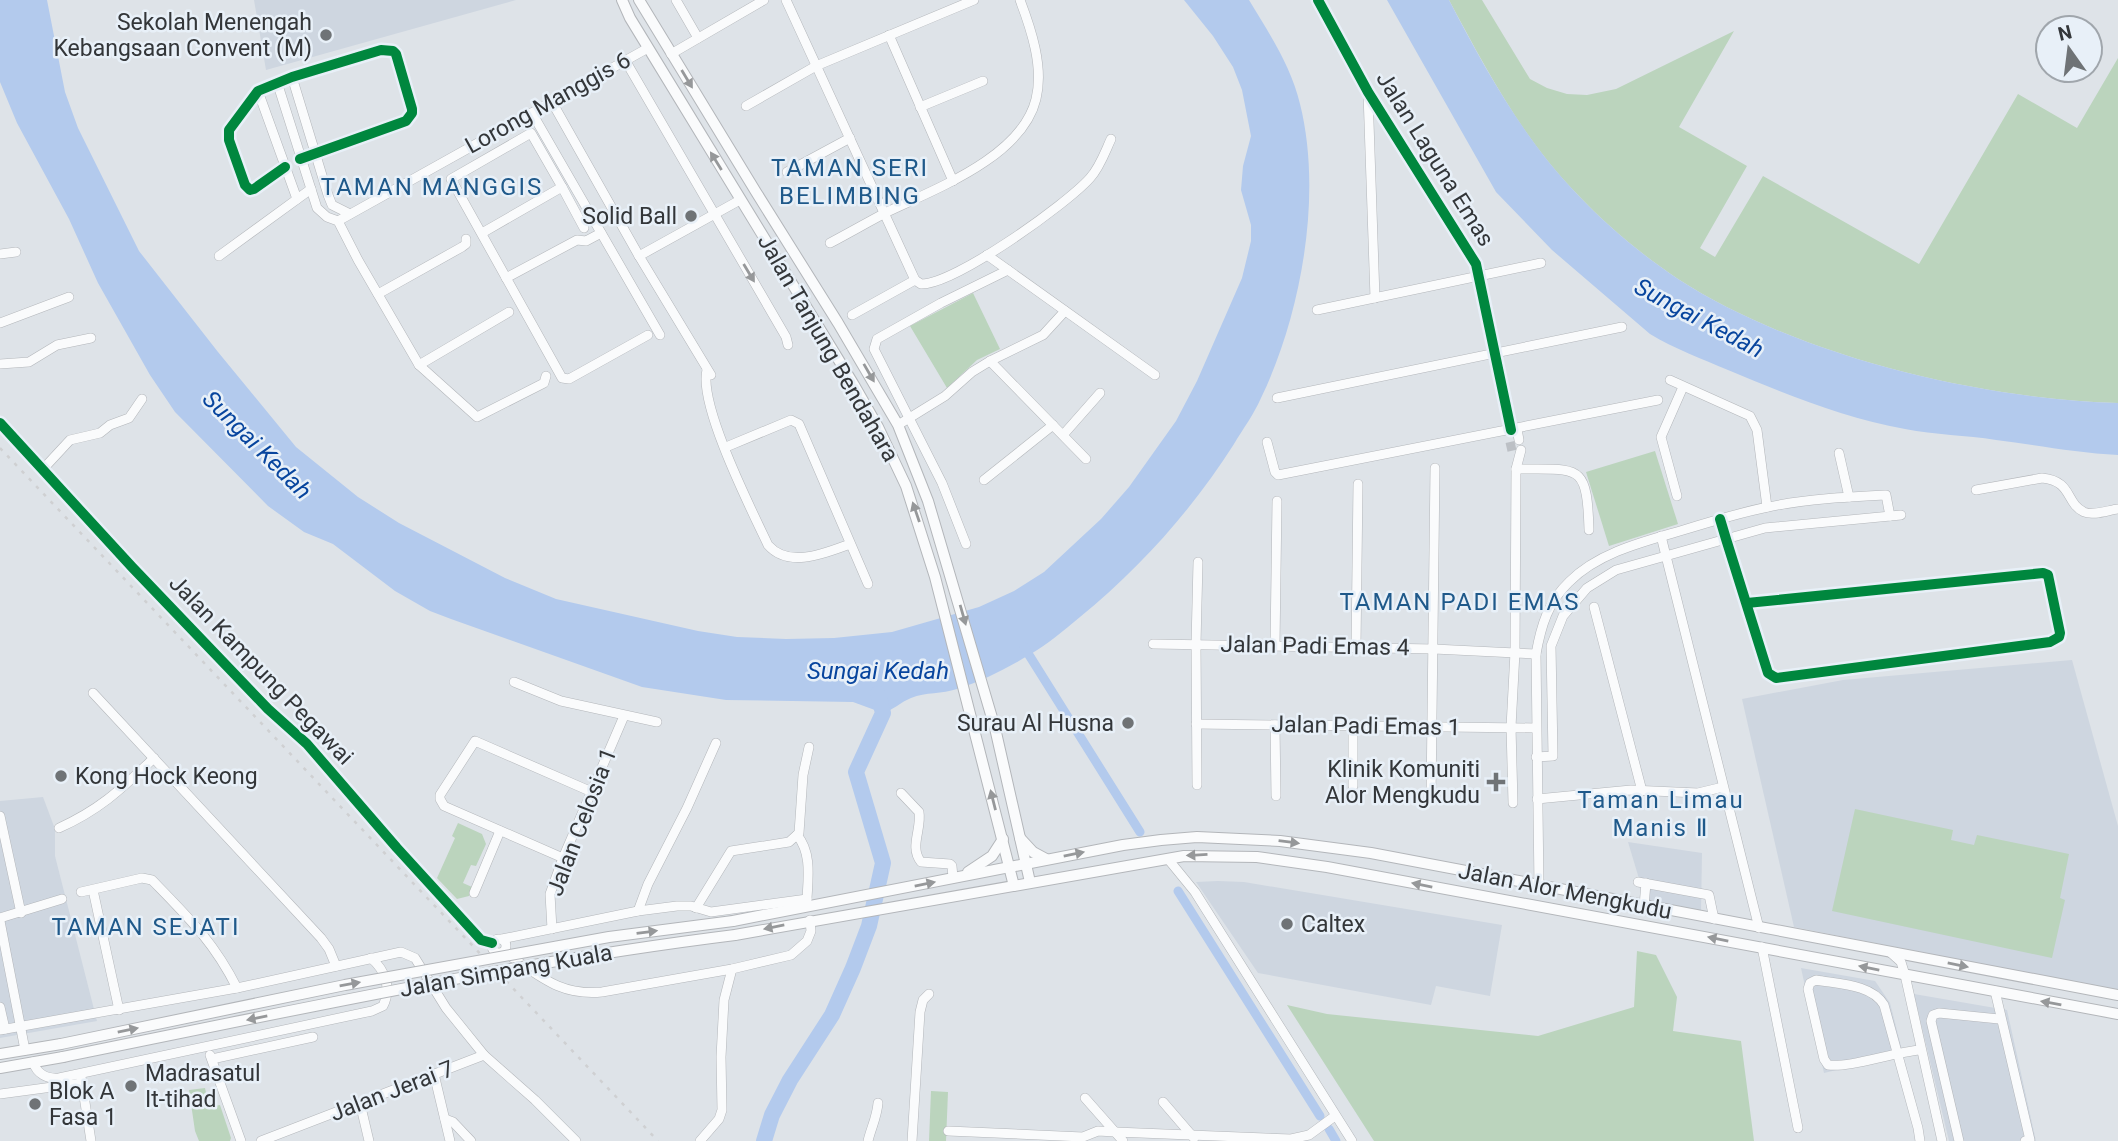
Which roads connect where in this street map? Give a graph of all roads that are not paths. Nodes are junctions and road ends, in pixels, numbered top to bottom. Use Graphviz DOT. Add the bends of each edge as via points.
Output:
graph roads {
  1 [pos="622,0"];
  2 [pos="639,0"];
  3 [pos="676,0"];
  4 [pos="764,0"];
  5 [pos="786,0"];
  6 [pos="974,0"];
  7 [pos="1020,0"];
  8 [pos="1318,0"];
  9 [pos="890,36"];
  10 [pos="698,38"];
  11 [pos="648,48"];
  12 [pos="671,54"];
  13 [pos="625,60"];
  14 [pos="816,66"];
  15 [pos="292,77"];
  16 [pos="983,81"];
  17 [pos="277,82"];
  18 [pos="258,91"];
  19 [pos="1368,92"];
  20 [pos="552,102"];
  21 [pos="746,106"];
  22 [pos="920,107"];
  23 [pos="532,113"];
  24 [pos="850,138"];
  25 [pos="1111,139"];
  26 [pos="315,155"];
  27 [pos="300,159"];
  28 [pos="285,167"];
  29 [pos="787,172"];
  30 [pos="953,181"];
  31 [pos="562,187"];
  32 [pos="311,189"];
  33 [pos="297,199"];
  34 [pos="740,200"];
  35 [pos="350,214"];
  36 [pos="884,214"];
  37 [pos="714,215"];
  38 [pos="338,221"];
  39 [pos="595,222"];
  40 [pos="584,228"];
  41 [pos="482,233"];
  42 [pos="601,233"];
  43 [pos="466,239"];
  44 [pos="577,240"];
  45 [pos="831,243"];
  46 [pos="16,252"];
  47 [pos="0,254"];
  48 [pos="987,255"];
  49 [pos="219,256"];
  50 [pos="639,256"];
  51 [pos="1541,263"];
  52 [pos="1008,270"];
  53 [pos="1478,276"];
  54 [pos="506,278"];
  55 [pos="915,280"];
  56 [pos="378,294"];
  57 [pos="69,297"];
  58 [pos="1375,298"];
  59 [pos="1317,310"];
  60 [pos="1065,311"];
  61 [pos="509,312"];
  62 [pos="852,315"];
  63 [pos="0,323"];
  64 [pos="838,323"];
  65 [pos="1622,327"];
  66 [pos="822,332"];
  67 [pos="648,335"];
  68 [pos="660,335"];
  69 [pos="91,338"];
  70 [pos="788,345"];
  71 [pos="1496,354"];
  72 [pos="990,361"];
  73 [pos="0,364"];
  74 [pos="419,365"];
  75 [pos="1155,375"];
  76 [pos="546,376"];
  77 [pos="1670,380"];
  78 [pos="1683,387"];
  79 [pos="1100,393"];
  80 [pos="1277,398"];
  81 [pos="142,399"];
  82 [pos="1658,400"];
  83 [pos="911,417"];
  84 [pos="0,422"];
  85 [pos="898,425"];
  86 [pos="1053,425"];
  87 [pos="1512,430"];
  88 [pos="1063,435"];
  89 [pos="1268,442"];
  90 [pos="726,447"];
  91 [pos="1839,453"];
  92 [pos="1086,459"];
  93 [pos="44,468"];
  94 [pos="1435,468"];
  95 [pos="1516,469"];
  96 [pos="984,480"];
  97 [pos="1358,484"];
  98 [pos="1976,490"];
  99 [pos="1677,496"];
  100 [pos="1849,497"];
  101 [pos="1276,501"];
  102 [pos="1767,507"];
  103 [pos="2118,509"];
  104 [pos="1901,515"];
  105 [pos="1890,516"];
  106 [pos="1720,519"];
  107 [pos="1589,530"];
  108 [pos="1661,536"];
  109 [pos="1726,539"];
  110 [pos="850,544"];
  111 [pos="966,544"];
  112 [pos="1665,556"];
  113 [pos="1198,562"];
  114 [pos="868,584"];
  115 [pos="1746,603"];
  116 [pos="1594,607"];
  117 [pos="1153,644"];
  118 [pos="1196,644"];
  119 [pos="1275,645"];
  120 [pos="1356,647"];
  121 [pos="1434,649"];
  122 [pos="1515,652"];
  123 [pos="1536,654"];
  124 [pos="514,682"];
  125 [pos="93,693"];
  126 [pos="624,716"];
  127 [pos="657,722"];
  128 [pos="1196,724"];
  129 [pos="1275,725"];
  130 [pos="1353,726"];
  131 [pos="1432,726"];
  132 [pos="1511,727"];
  133 [pos="1535,728"];
  134 [pos="716,743"];
  135 [pos="809,747"];
  136 [pos="1536,757"];
  137 [pos="154,758"];
  138 [pos="1197,785"];
  139 [pos="1353,786"];
  140 [pos="1723,787"];
  141 [pos="1642,791"];
  142 [pos="592,792"];
  143 [pos="901,793"];
  144 [pos="1276,796"];
  145 [pos="1431,798"];
  146 [pos="1537,799"];
  147 [pos="1513,803"];
  148 [pos="0,816"];
  149 [pos="59,828"];
  150 [pos="500,831"];
  151 [pos="797,835"];
  152 [pos="1018,836"];
  153 [pos="1003,839"];
  154 [pos="563,858"];
  155 [pos="1046,859"];
  156 [pos="1168,859"];
  157 [pos="1025,864"];
  158 [pos="1009,867"];
  159 [pos="958,877"];
  160 [pos="1030,882"];
  161 [pos="1014,886"];
  162 [pos="1539,887"];
  163 [pos="93,890"];
  164 [pos="1562,891"];
  165 [pos="80,892"];
  166 [pos="474,892"];
  167 [pos="62,900"];
  168 [pos="810,903"];
  169 [pos="1644,906"];
  170 [pos="696,908"];
  171 [pos="1563,910"];
  172 [pos="638,911"];
  173 [pos="22,913"];
  174 [pos="1714,919"];
  175 [pos="0,920"];
  176 [pos="810,920"];
  177 [pos="1759,928"];
  178 [pos="552,929"];
  179 [pos="502,939"];
  180 [pos="492,943"];
  181 [pos="1762,947"];
  182 [pos="504,952"];
  183 [pos="1891,953"];
  184 [pos="371,958"];
  185 [pos="336,966"];
  186 [pos="732,970"];
  187 [pos="1905,975"];
  188 [pos="237,988"];
  189 [pos="1995,991"];
  190 [pos="929,994"];
  191 [pos="2118,995"];
  192 [pos="0,1007"];
  193 [pos="119,1010"];
  194 [pos="2118,1014"];
  195 [pos="2000,1018"];
  196 [pos="20,1026"];
  197 [pos="2,1029"];
  198 [pos="313,1037"];
  199 [pos="208,1046"];
  200 [pos="25,1050"];
  201 [pos="1920,1050"];
  202 [pos="1897,1052"];
  203 [pos="0,1054"];
  204 [pos="484,1055"];
  205 [pos="212,1059"];
  206 [pos="33,1062"];
  207 [pos="0,1068"];
  208 [pos="434,1074"];
  209 [pos="81,1078"];
  210 [pos="0,1094"];
  211 [pos="1085,1098"];
  212 [pos="1163,1102"];
  213 [pos="360,1103"];
  214 [pos="878,1103"];
  215 [pos="1335,1116"];
  216 [pos="445,1119"];
  217 [pos="1798,1128"];
  218 [pos="948,1131"];
  219 [pos="1115,1132"];
  220 [pos="285,1137"];
  221 [pos="1195,1138"];
  222 [pos="91,1141"];
  223 [pos="241,1141"];
  224 [pos="261,1141"];
  225 [pos="369,1141"];
  226 [pos="450,1141"];
  227 [pos="471,1141"];
  228 [pos="576,1141"];
  229 [pos="700,1141"];
  230 [pos="868,1141"];
  231 [pos="912,1141"];
  232 [pos="1123,1141"];
  233 [pos="1352,1141"];
  234 [pos="1920,1141"];
  235 [pos="1942,1141"];
  236 [pos="1959,1141"];
  237 [pos="2028,1141"];
  1 -- 11 [label="main road, Jalan Tanjung Bendahara"];
  2 -- 12 [label="main road, Jalan Tanjung Bendahara"];
  3 -- 10 [label="street"];
  4 -- 10 [label="street"];
  5 -- 14 [label="street"];
  6 -- 9 [label="street"];
  7 -- 30 [label="street" via="1034,46 1036,100 1017,135"];
  8 -- 19 [label="street, Jalan Laguna Emas"];
  9 -- 14 [label="street"];
  9 -- 22 [label="street"];
  10 -- 12 [label="street"];
  11 -- 13 [label="street, Lorong Manggis 6"];
  34 -- 11 [label="main road, Jalan Tanjung Bendahara, one-way"];
  12 -- 64 [label="main road, Jalan Tanjung Bendahara, one-way"];
  13 -- 20 [label="street, Lorong Manggis 6"];
  13 -- 37 [label="street"];
  14 -- 21 [label="street"];
  14 -- 24 [label="street"];
  15 -- 17 [label="street"];
  15 -- 26 [label="street"];
  15 -- 26 [label="street" via="387,49 396,54 412,109 406,121"];
  16 -- 22 [label="street"];
  17 -- 18 [label="street"];
  17 -- 27 [label="street"];
  18 -- 28 [label="street"];
  18 -- 28 [label="street" via="229,130 245,185 254,189"];
  19 -- 53 [label="street, Jalan Laguna Emas" via="1474,259"];
  19 -- 58 [label="street"];
  20 -- 23 [label="street, Lorong Manggis 6"];
  20 -- 50 [label="street"];
  22 -- 30 [label="street"];
  23 -- 35 [label="street, Lorong Manggis 6"];
  23 -- 39 [label="street"];
  24 -- 29 [label="street"];
  24 -- 36 [label="street"];
  25 -- 48 [label="street" via="1098,168 1073,195"];
  26 -- 27 [label="street"];
  26 -- 35 [label="street" via="332,205"];
  27 -- 32 [label="street"];
  28 -- 33 [label="street"];
  30 -- 36 [label="street"];
  31 -- 40 [label="street"];
  31 -- 41 [label="street"];
  31 -- 41 [label="street" via="531,133 451,179"];
  32 -- 33 [label="street"];
  32 -- 38 [label="street" via="319,211"];
  33 -- 49 [label="street"];
  34 -- 37 [label="street"];
  34 -- 66 [label="main road, Jalan Tanjung Bendahara"];
  35 -- 38 [label="street, Lorong Manggis 6"];
  36 -- 45 [label="street"];
  36 -- 55 [label="street"];
  37 -- 50 [label="street"];
  37 -- 70 [label="street, one-way"];
  38 -- 56 [label="street"];
  39 -- 40 [label="street"];
  39 -- 42 [label="street"];
  40 -- 44 [label="street"];
  41 -- 54 [label="street"];
  42 -- 44 [label="street"];
  42 -- 68 [label="street"];
  43 -- 56 [label="street" via="462,247"];
  44 -- 54 [label="street"];
  46 -- 47 [label="street"];
  48 -- 52 [label="street"];
  48 -- 55 [label="street" via="930,284"];
  50 -- 90 [label="street" via="709,373 705,379 712,416"];
  51 -- 53 [label="street"];
  52 -- 60 [label="street"];
  52 -- 83 [label="street" via="877,339 874,349"];
  53 -- 58 [label="street"];
  53 -- 71 [label="street, Jalan Laguna Emas"];
  54 -- 67 [label="street" via="565,380"];
  55 -- 62 [label="street"];
  56 -- 74 [label="street"];
  57 -- 63 [label="street"];
  58 -- 59 [label="street"];
  60 -- 72 [label="street" via="1043,335"];
  60 -- 75 [label="street"];
  61 -- 74 [label="street"];
  64 -- 66 [label="main road"];
  64 -- 85 [label="main road, Jalan Tanjung Bendahara, one-way"];
  65 -- 71 [label="street"];
  153 -- 66 [label="main road, Jalan Tanjung Bendahara, one-way" via="919,520 878,427"];
  69 -- 73 [label="street" via="57,345 29,362"];
  71 -- 80 [label="street"];
  71 -- 87 [label="street, Jalan Laguna Emas"];
  72 -- 83 [label="street"];
  72 -- 86 [label="street"];
  74 -- 76 [label="street" via="477,418 544,383"];
  77 -- 78 [label="street"];
  78 -- 99 [label="street" via="1661,437"];
  78 -- 102 [label="street" via="1751,416"];
  79 -- 88 [label="street"];
  81 -- 93 [label="street" via="129,418 100,433 70,440"];
  82 -- 87 [label="street"];
  83 -- 85 [label="street"];
  83 -- 111 [label="street"];
  84 -- 93 [label="street, Jalan Kampung Pegawai"];
  85 -- 152 [label="main road, Jalan Tanjung Bendahara, one-way" via="919,474 995,727"];
  86 -- 88 [label="street"];
  86 -- 96 [label="street"];
  87 -- 89 [label="street" via="1278,475"];
  87 -- 95 [label="street, Jalan Laguna Emas"];
  88 -- 92 [label="street"];
  90 -- 110 [label="street" via="774,551 782,556 808,557"];
  90 -- 110 [label="street" via="796,421"];
  91 -- 100 [label="street"];
  93 -- 180 [label="street, Jalan Kampung Pegawai" via="132,567 307,744 481,940"];
  94 -- 121 [label="street"];
  95 -- 107 [label="street" via="1558,470 1582,478 1588,495"];
  95 -- 122 [label="street, Jalan Laguna Emas"];
  97 -- 120 [label="street"];
  98 -- 103 [label="street" via="2050,479 2061,483 2086,513"];
  100 -- 102 [label="street"];
  100 -- 105 [label="street" via="1886,495"];
  101 -- 119 [label="street"];
  102 -- 106 [label="street"];
  104 -- 105 [label="street"];
  105 -- 109 [label="street" via="1781,526"];
  106 -- 108 [label="street"];
  106 -- 109 [label="street"];
  108 -- 112 [label="street"];
  108 -- 123 [label="street" via="1593,563 1568,583 1549,608"];
  109 -- 112 [label="street"];
  109 -- 115 [label="street"];
  110 -- 114 [label="street"];
  112 -- 136 [label="street" via="1616,570 1575,599 1563,616 1551,646 1553,755"];
  112 -- 140 [label="street"];
  113 -- 118 [label="street"];
  115 -- 115 [label="street" via="2043,573 2048,575 2060,633 2050,642 1776,678 1768,673"];
  116 -- 141 [label="street"];
  117 -- 118 [label="street, Jalan Padi Emas 4"];
  118 -- 119 [label="street, Jalan Padi Emas 4"];
  118 -- 128 [label="street"];
  119 -- 120 [label="street, Jalan Padi Emas 4"];
  120 -- 121 [label="street, Jalan Padi Emas 4"];
  121 -- 122 [label="street, Jalan Padi Emas 4"];
  121 -- 131 [label="street"];
  122 -- 123 [label="street, Jalan Padi Emas 4"];
  122 -- 132 [label="street, Jalan Laguna Emas"];
  123 -- 133 [label="street"];
  124 -- 126 [label="street" via="561,701"];
  125 -- 137 [label="street"];
  126 -- 127 [label="street"];
  126 -- 142 [label="street, Jalan Celosia 1"];
  128 -- 129 [label="street, Jalan Padi Emas 1"];
  128 -- 138 [label="street"];
  129 -- 130 [label="street, Jalan Padi Emas 1"];
  129 -- 144 [label="street"];
  130 -- 131 [label="street, Jalan Padi Emas 1"];
  130 -- 139 [label="street"];
  131 -- 132 [label="street, Jalan Padi Emas 1"];
  131 -- 145 [label="street"];
  132 -- 133 [label="street, Jalan Padi Emas 1"];
  132 -- 147 [label="street, Jalan Laguna Emas"];
  133 -- 136 [label="street"];
  134 -- 172 [label="street"];
  135 -- 151 [label="street"];
  136 -- 146 [label="street"];
  137 -- 149 [label="street" via="97,809"];
  137 -- 185 [label="street" via="321,938"];
  140 -- 141 [label="street" via="1683,794"];
  140 -- 177 [label="street"];
  141 -- 146 [label="street"];
  142 -- 150 [label="street" via="475,741 440,799 444,806"];
  142 -- 154 [label="street, Jalan Celosia 1"];
  143 -- 159 [label="street" via="919,812 918,859 950,864"];
  146 -- 162 [label="street"];
  148 -- 173 [label="street"];
  150 -- 154 [label="street"];
  150 -- 166 [label="street"];
  151 -- 168 [label="street" via="807,857"];
  151 -- 170 [label="street" via="789,842 731,850"];
  152 -- 155 [label="main road"];
  152 -- 157 [label="main road, Jalan Tanjung Bendahara"];
  153 -- 158 [label="main road, Jalan Tanjung Bendahara"];
  153 -- 159 [label="main road" via="992,856"];
  154 -- 178 [label="street, Jalan Celosia 1" via="550,894"];
  155 -- 157 [label="main road, Jalan Alor Mengkudu"];
  155 -- 162 [label="main road, Jalan Alor Mengkudu, one-way" via="1185,838 1280,841 1371,853"];
  156 -- 160 [label="main road, Jalan Alor Mengkudu"];
  171 -- 156 [label="main road, Jalan Alor Mengkudu, one-way" via="1257,857"];
  156 -- 215 [label="street" via="1195,892"];
  157 -- 158 [label="main road, Jalan Alor Mengkudu"];
  157 -- 160 [label="main road, Jalan Tanjung Bendahara"];
  158 -- 159 [label="main road, Jalan Simpang Kuala"];
  158 -- 161 [label="main road, Jalan Tanjung Bendahara"];
  168 -- 159 [label="main road, Jalan Simpang Kuala, one-way"];
  160 -- 161 [label="main road, Jalan Alor Mengkudu"];
  161 -- 176 [label="main road, Jalan Simpang Kuala"];
  162 -- 164 [label="main road, Jalan Alor Mengkudu"];
  163 -- 165 [label="street"];
  163 -- 188 [label="street" via="142,878 152,880 211,943"];
  163 -- 193 [label="street"];
  164 -- 169 [label="main road, Jalan Alor Mengkudu"];
  164 -- 171 [label="main road" via="1554,900"];
  167 -- 173 [label="street"];
  168 -- 170 [label="street" via="717,912"];
  200 -- 168 [label="main road, Jalan Simpang Kuala, one-way, bridge" via="345,985 609,937 733,921"];
  169 -- 174 [label="main road, Jalan Alor Mengkudu"];
  169 -- 174 [label="street" via="1642,882 1709,895"];
  170 -- 172 [label="street"];
  181 -- 171 [label="main road, Jalan Alor Mengkudu, one-way"];
  172 -- 178 [label="street"];
  173 -- 175 [label="street"];
  174 -- 177 [label="main road, Jalan Alor Mengkudu"];
  175 -- 196 [label="street"];
  176 -- 186 [label="street" via="807,941 791,955"];
  176 -- 206 [label="main road, Jalan Simpang Kuala, one-way, bridge" via="611,951"];
  177 -- 183 [label="main road, Jalan Alor Mengkudu"];
  178 -- 179 [label="street"];
  179 -- 180 [label="street"];
  179 -- 182 [label="street" via="507,946"];
  180 -- 182 [label="street" via="494,951"];
  187 -- 181 [label="main road, Jalan Alor Mengkudu, one-way"];
  181 -- 217 [label="street"];
  182 -- 186 [label="street" via="551,984 583,994"];
  183 -- 187 [label="street" via="1901,962"];
  183 -- 191 [label="main road, Jalan Alor Mengkudu, one-way"];
  184 -- 185 [label="street"];
  184 -- 199 [label="street" via="388,986 386,1000 378,1009"];
  184 -- 204 [label="street" via="401,952 412,956"];
  185 -- 188 [label="street"];
  186 -- 229 [label="street" via="724,1000 722,1110"];
  187 -- 189 [label="main road, Jalan Alor Mengkudu"];
  187 -- 201 [label="street"];
  188 -- 193 [label="street"];
  194 -- 189 [label="main road, Jalan Alor Mengkudu, one-way"];
  189 -- 195 [label="street"];
  190 -- 231 [label="street" via="920,1012"];
  192 -- 197 [label="street"];
  193 -- 196 [label="street"];
  195 -- 236 [label="street" via="1933,1015"];
  195 -- 237 [label="street"];
  196 -- 197 [label="street"];
  196 -- 200 [label="street"];
  198 -- 205 [label="street"];
  199 -- 205 [label="street"];
  199 -- 209 [label="street"];
  200 -- 203 [label="main road, Jalan Simpang Kuala"];
  201 -- 202 [label="street"];
  201 -- 235 [label="street"];
  202 -- 202 [label="street" via="1828,1065 1810,983 1816,980 1876,993 1884,1004"];
  202 -- 234 [label="street"];
  204 -- 208 [label="street, Jalan Jerai 7"];
  204 -- 228 [label="street"];
  205 -- 223 [label="street"];
  206 -- 207 [label="main road, Jalan Simpang Kuala"];
  206 -- 209 [label="street" via="51,1078"];
  208 -- 213 [label="street, Jalan Jerai 7"];
  208 -- 216 [label="street"];
  209 -- 210 [label="street"];
  209 -- 222 [label="street"];
  211 -- 219 [label="street"];
  212 -- 221 [label="street"];
  213 -- 220 [label="street, Jalan Jerai 7"];
  213 -- 225 [label="street"];
  214 -- 230 [label="street"];
  215 -- 221 [label="street" via="1300,1138"];
  215 -- 233 [label="street"];
  216 -- 226 [label="street"];
  216 -- 227 [label="street"];
  218 -- 219 [label="street" via="1083,1136"];
  219 -- 221 [label="street"];
  219 -- 232 [label="street"];
  220 -- 224 [label="street, Jalan Jerai 7"];
}
